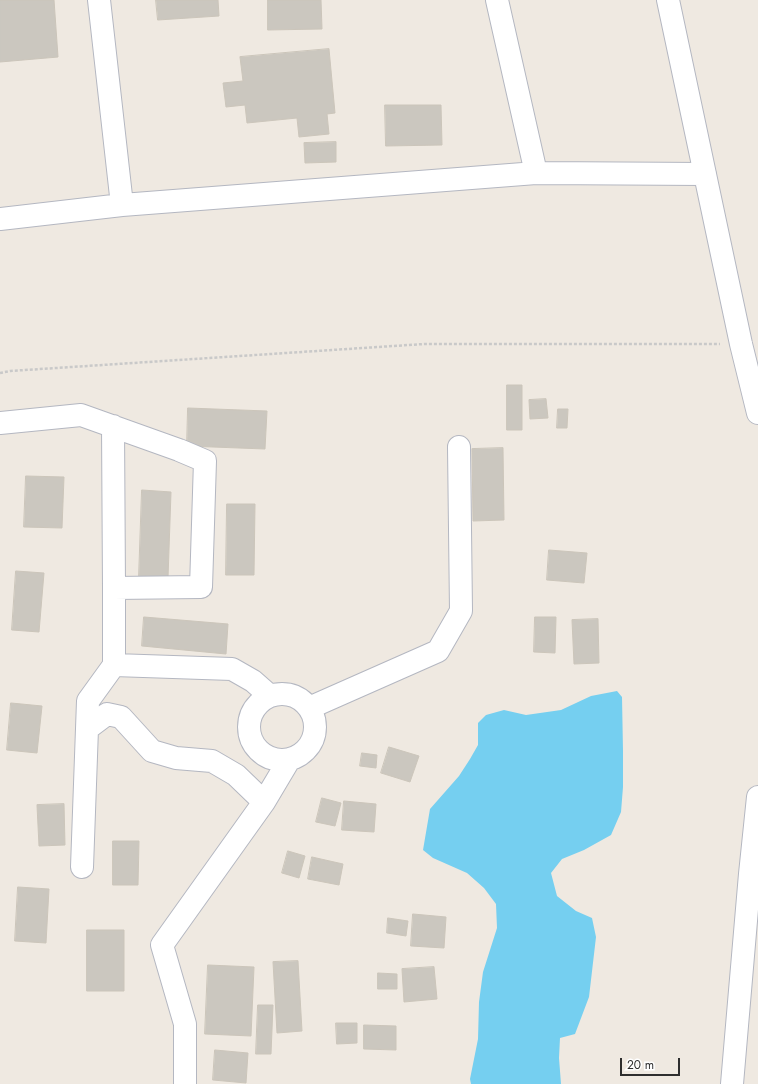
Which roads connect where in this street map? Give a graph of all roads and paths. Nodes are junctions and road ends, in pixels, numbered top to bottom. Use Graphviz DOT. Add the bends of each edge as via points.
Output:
graph roads {
  1 [pos="99,0"];
  2 [pos="497,0"];
  3 [pos="668,0"];
  4 [pos="536,173"];
  5 [pos="705,174"];
  6 [pos="122,205"];
  7 [pos="0,220"];
  8 [pos="741,344"];
  9 [pos="0,373"];
  10 [pos="758,413"];
  11 [pos="0,423"];
  12 [pos="113,426"];
  13 [pos="459,447"];
  14 [pos="114,588"];
  15 [pos="114,665"];
  16 [pos="270,696"];
  17 [pos="309,708"];
  18 [pos="87,729"];
  19 [pos="289,760"];
  20 [pos="758,797"];
  21 [pos="264,802"];
  22 [pos="82,867"];
  23 [pos="185,1084"];
  24 [pos="732,1084"];
  1 -- 6 [label="street"];
  2 -- 4 [label="street"];
  3 -- 5 [label="street"];
  4 -- 5 [label="street"];
  4 -- 6 [label="street"];
  5 -- 8 [label="street"];
  6 -- 7 [label="street"];
  8 -- 9 [label="path" via="424,344 10,370"];
  8 -- 10 [label="street"];
  11 -- 12 [label="street" via="82,415"];
  12 -- 14 [label="street"];
  12 -- 14 [label="street" via="205,461 200,587"];
  13 -- 17 [label="street" via="461,611 438,651"];
  14 -- 15 [label="street"];
  15 -- 16 [label="street" via="232,669 253,681"];
  15 -- 18 [label="street" via="88,701"];
  16 -- 17 [label="street" via="292,695 302,700"];
  16 -- 19 [label="street" via="254,710 249,731 259,751 278,760"];
  17 -- 19 [label="street" via="316,729 313,739 308,749"];
  18 -- 21 [label="street" via="107,714 121,717 152,751 176,758 212,761 236,775"];
  18 -- 22 [label="street"];
  19 -- 21 [label="street"];
  20 -- 24 [label="street"];
  21 -- 23 [label="street" via="162,945 185,1024"];
}
